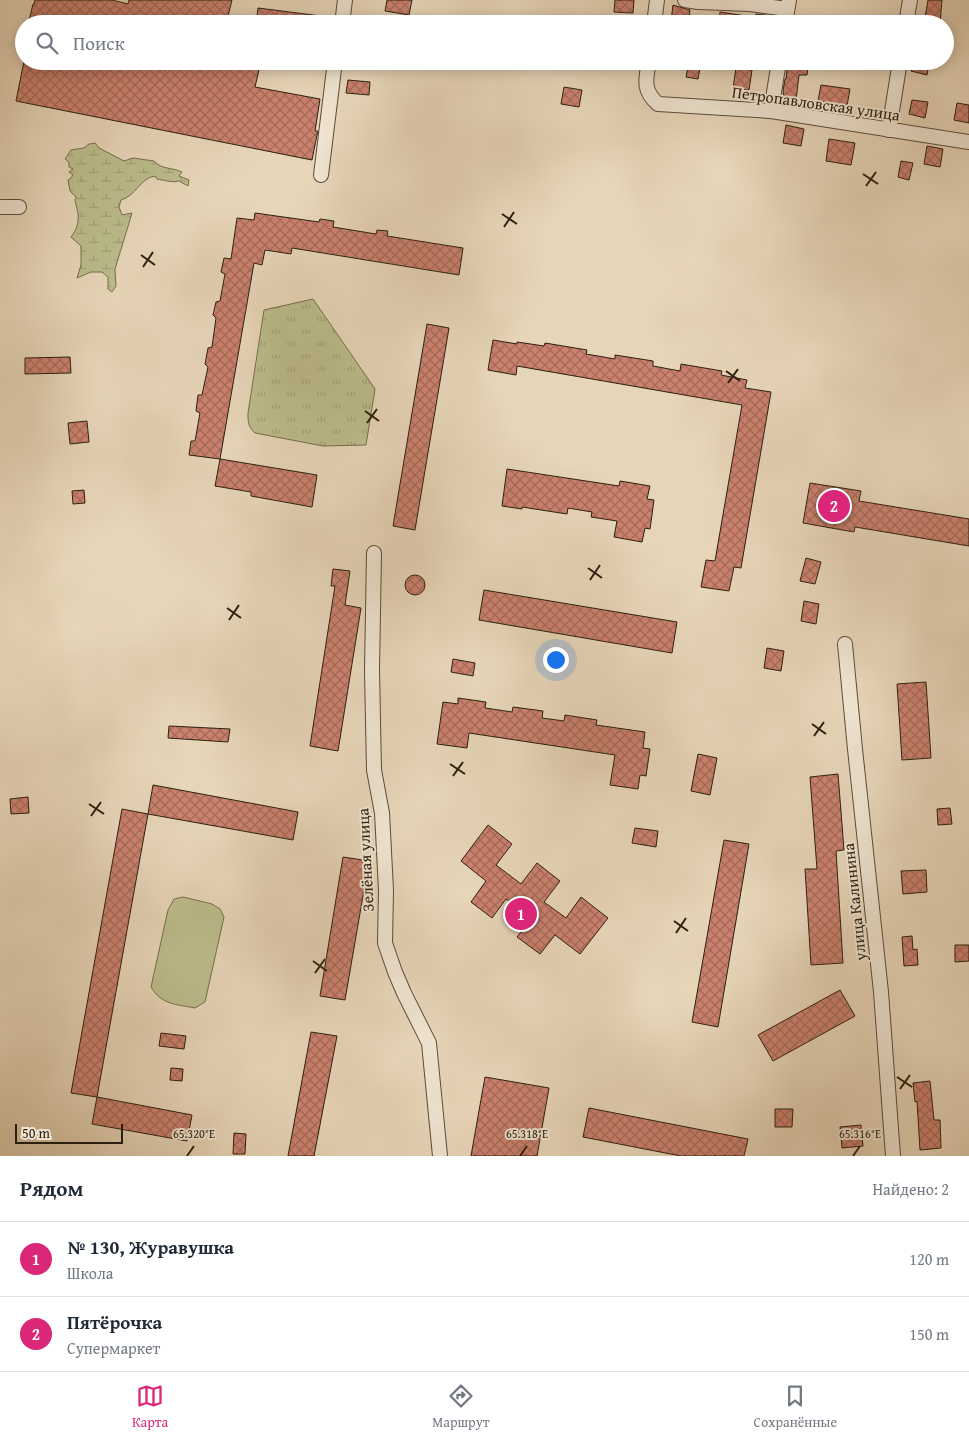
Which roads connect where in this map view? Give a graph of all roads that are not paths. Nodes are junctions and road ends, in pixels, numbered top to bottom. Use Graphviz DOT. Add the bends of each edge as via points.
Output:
graph roads {
  1 [pos="345,0"];
  2 [pos="657,0"];
  3 [pos="685,0"];
  4 [pos="910,0"];
  5 [pos="788,5"];
  6 [pos="343,15"];
  7 [pos="655,15"];
  8 [pos="908,15"];
  9 [pos="335,70"];
  10 [pos="648,70"];
  11 [pos="778,70"];
  12 [pos="899,70"];
  13 [pos="771,111"];
  14 [pos="889,130"];
  15 [pos="969,142"];
  16 [pos="321,174"];
  17 [pos="19,206"];
  18 [pos="0,207"];
  19 [pos="374,553"];
  20 [pos="845,644"];
  21 [pos="440,1156"];
  22 [pos="893,1156"];
  1 -- 6 [label="street"];
  2 -- 7 [label="street"];
  3 -- 5 [label="street"];
  4 -- 8 [label="street"];
  9 -- 16 [label="street"];
  10 -- 13 [label="street, Петропавловская улица" via="646,85 658,104"];
  11 -- 13 [label="street"];
  12 -- 14 [label="street"];
  13 -- 14 [label="street, Петропавловская улица"];
  14 -- 15 [label="street, Петропавловская улица"];
  17 -- 18 [label="street"];
  19 -- 21 [label="street, Зелёная улица" via="374,770 382,813 385,943 404,993 430,1043"];
  20 -- 22 [label="street, улица Калинина" via="881,983"];
}
